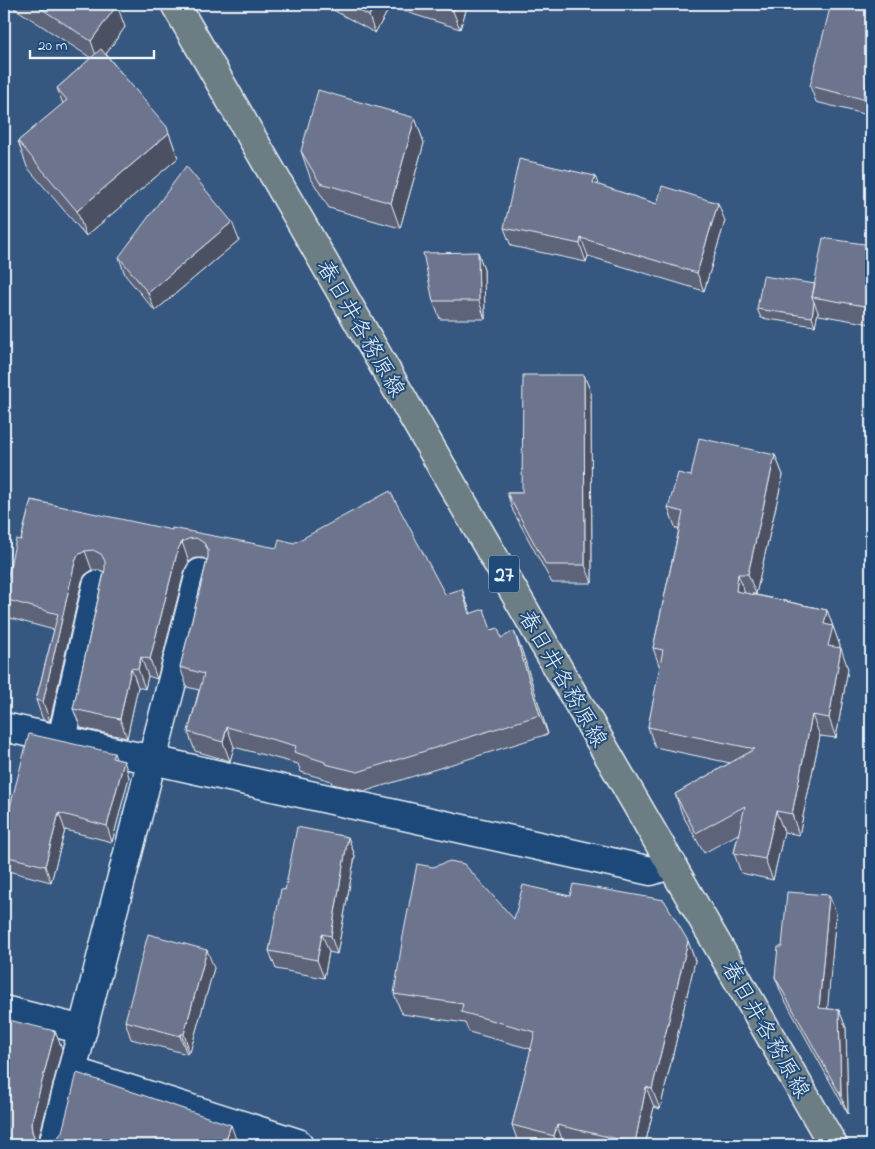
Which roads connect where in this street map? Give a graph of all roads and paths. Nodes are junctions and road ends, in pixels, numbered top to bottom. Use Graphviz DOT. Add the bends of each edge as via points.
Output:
graph roads {
  1 [pos="175,4"];
  2 [pos="200,573"];
  3 [pos="96,585"];
  4 [pos="4,727"];
  5 [pos="62,739"];
  6 [pos="152,760"];
  7 [pos="672,864"];
  8 [pos="4,1010"];
  9 [pos="83,1030"];
  10 [pos="72,1071"];
  11 [pos="298,1143"];
  12 [pos="53,1145"];
  13 [pos="833,1145"];
  1 -- 7 [label="main road, 春日井各務原線 / 27"];
  2 -- 6 [label="street"];
  3 -- 5 [label="street"];
  4 -- 5 [label="street"];
  5 -- 6 [label="street"];
  6 -- 7 [label="street" via="650,871"];
  6 -- 9 [label="street"];
  7 -- 13 [label="main road, 春日井各務原線 / 27"];
  8 -- 9 [label="street"];
  9 -- 10 [label="street"];
  10 -- 11 [label="street"];
  10 -- 12 [label="street"];
}
